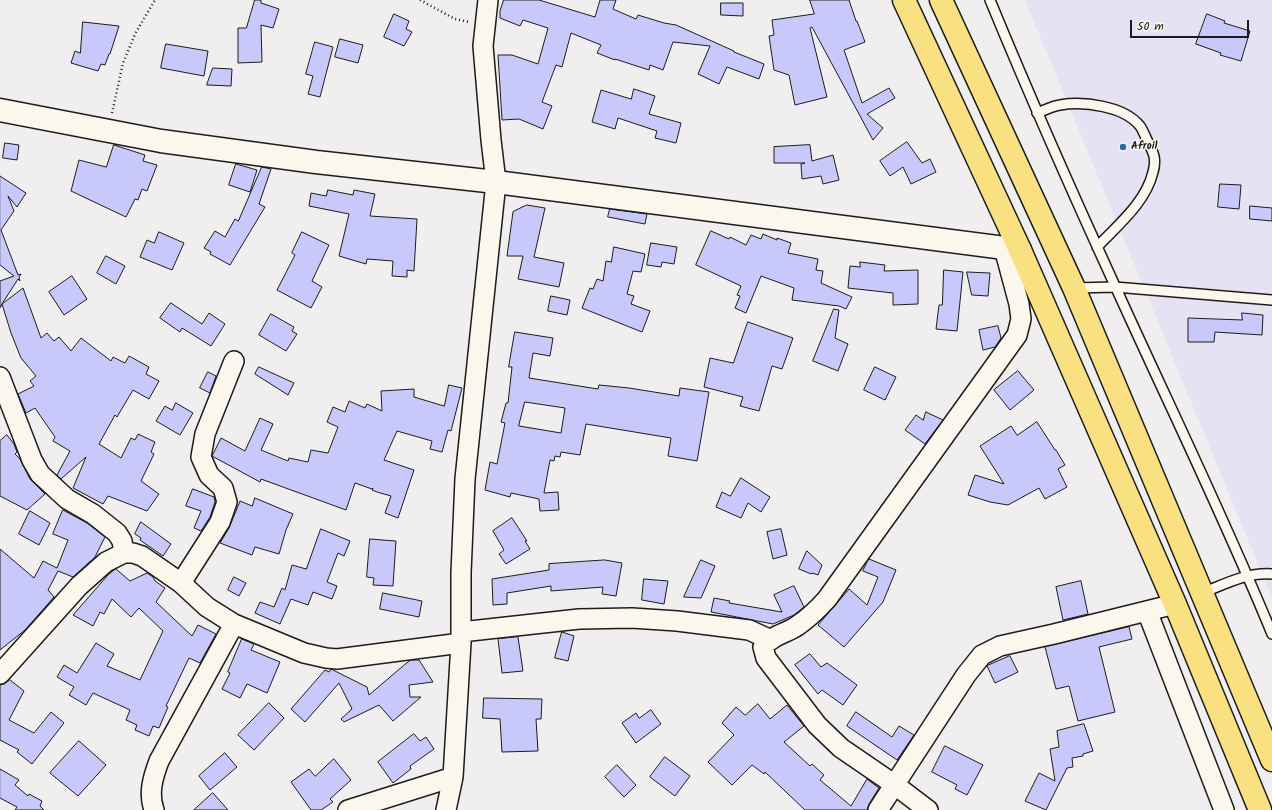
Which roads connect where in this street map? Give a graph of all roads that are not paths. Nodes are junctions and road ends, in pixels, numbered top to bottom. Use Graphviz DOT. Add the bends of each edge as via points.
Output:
graph roads {
  1 [pos="488,0"];
  2 [pos="904,0"];
  3 [pos="941,0"];
  4 [pos="990,0"];
  5 [pos="0,110"];
  6 [pos="1037,113"];
  7 [pos="496,182"];
  8 [pos="1097,247"];
  9 [pos="1012,249"];
  10 [pos="1115,287"];
  11 [pos="1074,288"];
  12 [pos="1272,300"];
  13 [pos="234,361"];
  14 [pos="0,377"];
  15 [pos="4,405"];
  16 [pos="124,553"];
  17 [pos="1272,574"];
  18 [pos="1248,575"];
  19 [pos="181,583"];
  20 [pos="1202,593"];
  21 [pos="1175,604"];
  22 [pos="1147,611"];
  23 [pos="234,624"];
  24 [pos="1272,634"];
  25 [pos="461,638"];
  26 [pos="771,640"];
  27 [pos="0,674"];
  28 [pos="1272,760"];
  29 [pos="453,777"];
  30 [pos="895,785"];
  31 [pos="154,810"];
  32 [pos="348,810"];
  33 [pos="446,810"];
  34 [pos="878,810"];
  35 [pos="928,810"];
  36 [pos="1224,810"];
  37 [pos="1260,810"];
  1 -- 7 [label="street" via="483,46"];
  2 -- 9 [label="main road"];
  3 -- 11 [label="main road"];
  4 -- 6 [label="lane"];
  5 -- 7 [label="street" via="161,141"];
  6 -- 8 [label="lane"];
  6 -- 8 [label="lane" via="1059,105 1080,103 1118,111 1140,126 1155,156 1154,171 1140,201"];
  7 -- 9 [label="street"];
  7 -- 25 [label="street" via="465,479"];
  8 -- 10 [label="lane"];
  9 -- 21 [label="main road"];
  9 -- 26 [label="street" via="1021,319 1017,335 827,599 811,617"];
  10 -- 11 [label="lane"];
  10 -- 12 [label="lane"];
  10 -- 18 [label="lane"];
  11 -- 20 [label="main road"];
  13 -- 19 [label="street" via="205,434 201,457 209,475 223,488 227,502 220,522"];
  14 -- 15 [label="street"];
  15 -- 16 [label="street" via="40,474 67,499 93,514 117,533 122,541"];
  16 -- 19 [label="street" via="142,556"];
  16 -- 27 [label="street" via="106,562 79,586"];
  17 -- 18 [label="lane"];
  18 -- 20 [label="lane"];
  18 -- 24 [label="lane"];
  19 -- 23 [label="street" via="207,607"];
  20 -- 28 [label="main road"];
  21 -- 22 [label="street"];
  21 -- 37 [label="main road"];
  22 -- 30 [label="street" via="1000,646 982,655 966,675"];
  22 -- 36 [label="street"];
  23 -- 25 [label="street" via="304,653 326,658 349,658"];
  23 -- 31 [label="street" via="159,761 151,790"];
  25 -- 26 [label="street" via="579,619 632,618 749,630"];
  25 -- 29 [label="street"];
  26 -- 30 [label="street" via="763,647 766,658 817,725 841,748"];
  29 -- 32 [label="street"];
  29 -- 33 [label="street"];
  30 -- 34 [label="street"];
  30 -- 35 [label="street"];
}
